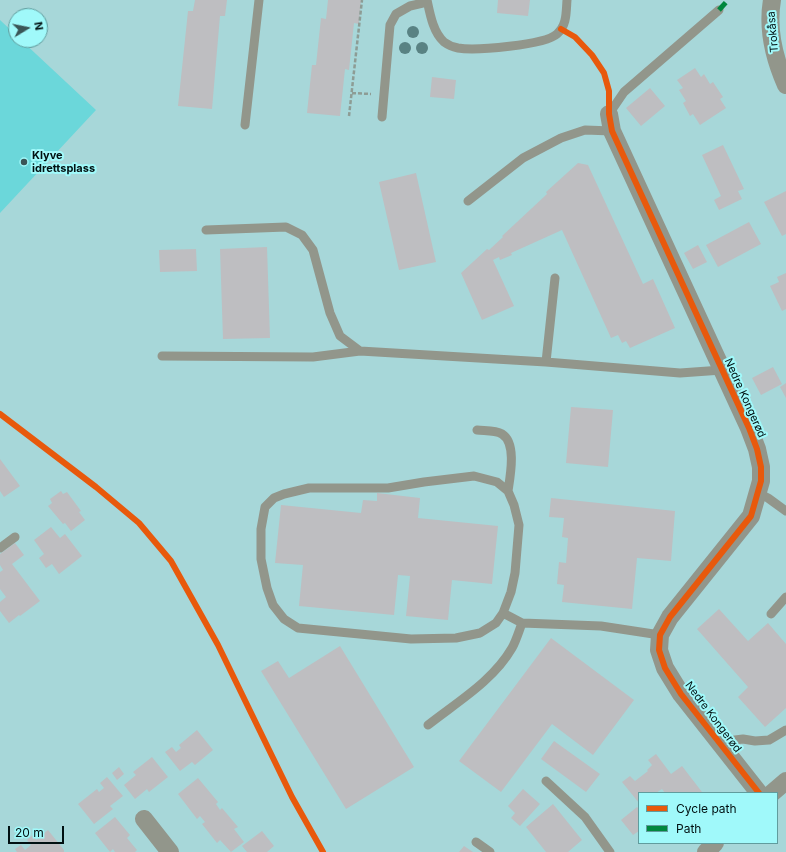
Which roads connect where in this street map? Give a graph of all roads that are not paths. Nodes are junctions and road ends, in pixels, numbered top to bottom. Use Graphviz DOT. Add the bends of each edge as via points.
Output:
graph roads {
  1 [pos="259,0"];
  2 [pos="567,0"];
  3 [pos="772,0"];
  4 [pos="427,1"];
  5 [pos="718,10"];
  6 [pos="786,85"];
  7 [pos="609,114"];
  8 [pos="382,117"];
  9 [pos="246,125"];
  10 [pos="612,131"];
  11 [pos="468,201"];
  12 [pos="206,230"];
  13 [pos="555,278"];
  14 [pos="360,351"];
  15 [pos="162,356"];
  16 [pos="546,362"];
  17 [pos="722,370"];
  18 [pos="477,430"];
  19 [pos="508,491"];
  20 [pos="758,493"];
  21 [pos="786,511"];
  22 [pos="15,537"];
  23 [pos="0,548"];
  24 [pos="786,597"];
  25 [pos="503,613"];
  26 [pos="771,614"];
  27 [pos="522,623"];
  28 [pos="660,635"];
  29 [pos="428,725"];
  30 [pos="786,730"];
  31 [pos="718,742"];
  32 [pos="546,781"];
  33 [pos="786,781"];
  34 [pos="758,792"];
  35 [pos="773,792"];
  36 [pos="144,819"];
  37 [pos="476,842"];
  38 [pos="714,844"];
  39 [pos="165,850"];
  40 [pos="490,852"];
  41 [pos="610,852"];
  42 [pos="706,852"];
  1 -- 9 [label="lane"];
  2 -- 4 [label="lane" via="564,24 556,35 528,43 472,48 453,47 443,41 434,27"];
  3 -- 6 [label="street, Trokåsa" via="771,37 776,61"];
  4 -- 8 [label="lane" via="396,14 390,25"];
  5 -- 7 [label="lane" via="624,92"];
  7 -- 10 [label="street, Nedre Kongerød"];
  10 -- 11 [label="lane" via="585,130 561,138 523,158"];
  10 -- 17 [label="street, Nedre Kongerød"];
  12 -- 14 [label="lane" via="286,227 302,235 314,250 330,313 340,336"];
  13 -- 16 [label="lane"];
  14 -- 15 [label="lane" via="313,357"];
  14 -- 16 [label="lane"];
  16 -- 17 [label="lane" via="680,373"];
  17 -- 20 [label="street, Nedre Kongerød" via="757,449 761,467"];
  18 -- 19 [label="lane" via="498,432 504,435 508,442 512,457"];
  19 -- 25 [label="lane" via="519,525 516,573"];
  19 -- 25 [label="lane" via="497,482 474,476 388,488 309,488 274,498 266,507 261,529 261,559 272,605 284,620 298,628 411,639 456,638 480,632 496,623"];
  20 -- 21 [label="lane"];
  20 -- 28 [label="street, Nedre Kongerød" via="751,516 670,617"];
  22 -- 23 [label="lane"];
  24 -- 26 [label="lane"];
  25 -- 27 [label="lane"];
  27 -- 28 [label="lane" via="601,626"];
  27 -- 29 [label="lane" via="513,647 500,666"];
  28 -- 31 [label="street, Nedre Kongerød" via="659,650 665,668 681,694"];
  30 -- 31 [label="lane" via="769,740 743,739"];
  31 -- 34 [label="street, Nedre Kongerød"];
  32 -- 41 [label="lane" via="585,817"];
  33 -- 35 [label="street"];
  36 -- 39 [label="street"];
  37 -- 40 [label="lane"];
  38 -- 42 [label="street"];
}
